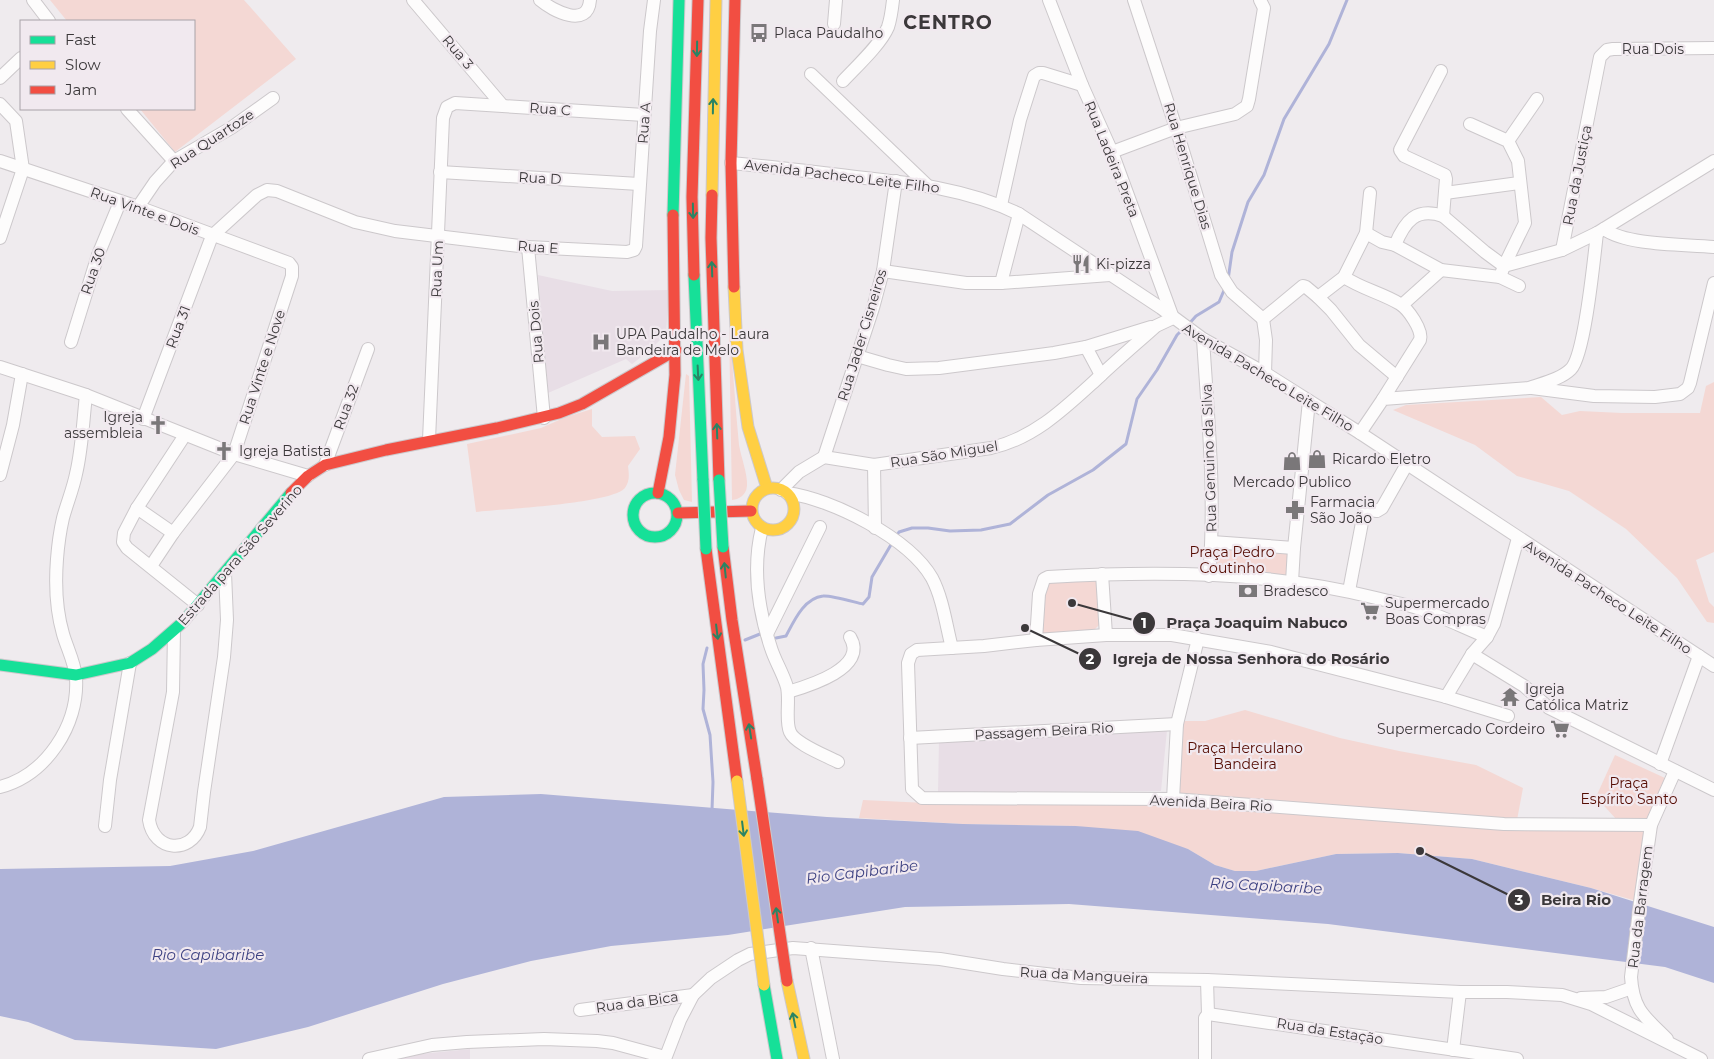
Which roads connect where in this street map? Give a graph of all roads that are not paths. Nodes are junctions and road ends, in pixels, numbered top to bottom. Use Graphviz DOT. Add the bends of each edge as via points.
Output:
graph roads {
  1 [pos="33,0"];
  2 [pos="413,0"];
  3 [pos="540,0"];
  4 [pos="654,0"];
  5 [pos="679,0"];
  6 [pos="698,0"];
  7 [pos="716,0"];
  8 [pos="736,0"];
  9 [pos="836,0"];
  10 [pos="892,0"];
  11 [pos="1048,0"];
  12 [pos="1134,0"];
  13 [pos="1264,3"];
  14 [pos="589,5"];
  15 [pos="48,20"];
  16 [pos="834,24"];
  17 [pos="1714,48"];
  18 [pos="20,59"];
  19 [pos="1598,62"];
  20 [pos="1441,71"];
  21 [pos="812,74"];
  22 [pos="0,78"];
  23 [pos="844,81"];
  24 [pos="1082,85"];
  25 [pos="273,98"];
  26 [pos="1537,100"];
  27 [pos="455,103"];
  28 [pos="0,104"];
  29 [pos="502,105"];
  30 [pos="128,110"];
  31 [pos="644,115"];
  32 [pos="1470,124"];
  33 [pos="1176,128"];
  34 [pos="1508,141"];
  35 [pos="1112,152"];
  36 [pos="174,160"];
  37 [pos="0,161"];
  38 [pos="1714,161"];
  39 [pos="731,163"];
  40 [pos="23,169"];
  41 [pos="440,172"];
  42 [pos="896,181"];
  43 [pos="1519,183"];
  44 [pos="639,184"];
  45 [pos="927,185"];
  46 [pos="1370,193"];
  47 [pos="1445,193"];
  48 [pos="120,202"];
  49 [pos="1001,205"];
  50 [pos="138,207"];
  51 [pos="1019,214"];
  52 [pos="1443,216"];
  53 [pos="1600,231"];
  54 [pos="1366,233"];
  55 [pos="212,236"];
  56 [pos="438,236"];
  57 [pos="0,238"];
  58 [pos="1395,245"];
  59 [pos="636,246"];
  60 [pos="528,247"];
  61 [pos="1714,247"];
  62 [pos="1562,250"];
  63 [pos="289,263"];
  64 [pos="1441,270"];
  65 [pos="883,271"];
  66 [pos="1502,272"];
  67 [pos="1110,275"];
  68 [pos="1344,277"];
  69 [pos="1000,282"];
  70 [pos="1714,283"];
  71 [pos="1519,286"];
  72 [pos="1318,297"];
  73 [pos="1402,305"];
  74 [pos="1263,319"];
  75 [pos="1181,324"];
  76 [pos="1156,326"];
  77 [pos="1203,339"];
  78 [pos="71,342"];
  79 [pos="1086,347"];
  80 [pos="368,348"];
  81 [pos="676,350"];
  82 [pos="857,356"];
  83 [pos="0,366"];
  84 [pos="1265,373"];
  85 [pos="22,374"];
  86 [pos="1101,374"];
  87 [pos="1398,377"];
  88 [pos="1529,388"];
  89 [pos="86,396"];
  90 [pos="1383,399"];
  91 [pos="1309,401"];
  92 [pos="544,418"];
  93 [pos="143,419"];
  94 [pos="1360,433"];
  95 [pos="185,435"];
  96 [pos="429,440"];
  97 [pos="234,454"];
  98 [pos="824,457"];
  99 [pos="1408,464"];
  100 [pos="325,465"];
  101 [pos="874,465"];
  102 [pos="0,475"];
  103 [pos="308,476"];
  104 [pos="767,488"];
  105 [pos="784,492"];
  106 [pos="658,493"];
  107 [pos="137,508"];
  108 [pos="751,511"];
  109 [pos="678,514"];
  110 [pos="820,527"];
  111 [pos="762,528"];
  112 [pos="875,528"];
  113 [pos="173,533"];
  114 [pos="1518,538"];
  115 [pos="1212,542"];
  116 [pos="1294,548"];
  117 [pos="151,566"];
  118 [pos="225,572"];
  119 [pos="1102,574"];
  120 [pos="1209,576"];
  121 [pos="1292,582"];
  122 [pos="1349,591"];
  123 [pos="198,604"];
  124 [pos="174,631"];
  125 [pos="767,634"];
  126 [pos="1106,635"];
  127 [pos="850,637"];
  128 [pos="1487,637"];
  129 [pos="1036,640"];
  130 [pos="1198,640"];
  131 [pos="952,648"];
  132 [pos="1472,654"];
  133 [pos="1699,656"];
  134 [pos="130,662"];
  135 [pos="0,665"];
  136 [pos="1714,666"];
  137 [pos="76,675"];
  138 [pos="788,692"];
  139 [pos="1446,697"];
  140 [pos="1508,716"];
  141 [pos="1177,724"];
  142 [pos="910,738"];
  143 [pos="838,762"];
  144 [pos="1660,764"];
  145 [pos="1675,771"];
  146 [pos="0,787"];
  147 [pos="1714,790"];
  148 [pos="1173,799"];
  149 [pos="1652,825"];
  150 [pos="105,826"];
  151 [pos="811,948"];
  152 [pos="1207,980"];
  153 [pos="1632,983"];
  154 [pos="1460,992"];
  155 [pos="693,995"];
  156 [pos="1575,998"];
  157 [pos="580,1010"];
  158 [pos="1208,1014"];
  159 [pos="1453,1050"];
  160 [pos="1681,1052"];
  161 [pos="665,1058"];
  162 [pos="369,1059"];
  163 [pos="777,1059"];
  164 [pos="804,1059"];
  165 [pos="833,1059"];
  166 [pos="1205,1059"];
  167 [pos="1517,1059"];
  168 [pos="1701,1059"];
  1 -- 15 [label="street"];
  2 -- 29 [label="street, Rua 3"];
  3 -- 14 [label="street" via="566,15 583,14"];
  4 -- 31 [label="street, Rua A"];
  5 -- 81 [label="main road" via="673,211"];
  6 -- 163 [label="main road, one-way, bridge" via="692,196 706,548 764,985"];
  164 -- 7 [label="main road, one-way, bridge" via="786,981 723,547 711,238"];
  8 -- 39 [label="main road"];
  9 -- 16 [label="street"];
  10 -- 23 [label="street" via="887,29"];
  11 -- 24 [label="street, Rua Ladeira Preta"];
  12 -- 33 [label="street, Rua Henrique Dias"];
  13 -- 33 [label="street" via="1247,106 1235,114"];
  17 -- 19 [label="street, Rua Dois" via="1614,49 1605,52"];
  18 -- 22 [label="street"];
  19 -- 62 [label="street, Rua da Justiça"];
  20 -- 47 [label="street" via="1401,153 1445,175"];
  21 -- 45 [label="street"];
  24 -- 35 [label="street, Rua Ladeira Preta"];
  24 -- 49 [label="street" via="1043,73 1034,76 1020,120"];
  25 -- 36 [label="street, Rua Quartoze" via="231,128"];
  26 -- 34 [label="street"];
  27 -- 29 [label="street, Rua C"];
  27 -- 41 [label="street, Rua Um" via="444,114"];
  28 -- 40 [label="street" via="16,121"];
  29 -- 31 [label="street, Rua C"];
  30 -- 36 [label="street"];
  31 -- 44 [label="street, Rua A"];
  32 -- 34 [label="street"];
  33 -- 35 [label="street"];
  33 -- 74 [label="street, Rua Henrique Dias" via="1221,276 1232,292"];
  34 -- 43 [label="street" via="1518,161"];
  35 -- 75 [label="street, Rua Ladeira Preta"];
  36 -- 50 [label="street, Rua Quartoze"];
  37 -- 40 [label="street, Rua Vinte e Dois"];
  38 -- 53 [label="street, Rua da Justiça"];
  39 -- 42 [label="street, Avenida Pacheco Leite Filho"];
  39 -- 104 [label="main road" via="737,350 748,428"];
  40 -- 48 [label="street, Rua Vinte e Dois"];
  40 -- 57 [label="street"];
  41 -- 44 [label="street, Rua D"];
  41 -- 56 [label="street, Rua Um"];
  42 -- 45 [label="street, Avenida Pacheco Leite Filho"];
  42 -- 65 [label="street, Rua Jader Cisneiros"];
  43 -- 47 [label="street"];
  43 -- 66 [label="street" via="1525,223"];
  44 -- 59 [label="street, Rua A"];
  45 -- 49 [label="street, Avenida Pacheco Leite Filho"];
  46 -- 54 [label="street"];
  47 -- 52 [label="street"];
  48 -- 50 [label="street, Rua Vinte e Dois"];
  48 -- 78 [label="street, Rua 30" via="87,286"];
  49 -- 51 [label="street, Avenida Pacheco Leite Filho"];
  50 -- 55 [label="street, Rua Vinte e Dois"];
  51 -- 67 [label="street, Avenida Pacheco Leite Filho"];
  51 -- 69 [label="street"];
  52 -- 58 [label="street" via="1418,214 1400,232"];
  52 -- 66 [label="street"];
  53 -- 61 [label="street" via="1628,239"];
  53 -- 62 [label="street, Rua da Justiça"];
  53 -- 88 [label="street" via="1576,362 1562,375"];
  54 -- 58 [label="street"];
  54 -- 68 [label="street"];
  55 -- 56 [label="street, Rua E" via="267,190 374,227"];
  55 -- 63 [label="street, Rua Vinte e Dois"];
  55 -- 93 [label="street, Rua 31"];
  56 -- 60 [label="street, Rua E"];
  56 -- 96 [label="street, Rua Um"];
  58 -- 64 [label="street"];
  59 -- 60 [label="street, Rua E" via="627,252"];
  60 -- 92 [label="street, Rua Dois"];
  62 -- 66 [label="street"];
  63 -- 97 [label="street, Rua Vinte e Nove" via="292,276"];
  64 -- 66 [label="street"];
  64 -- 73 [label="street"];
  65 -- 69 [label="street" via="966,283"];
  65 -- 82 [label="street, Rua Jader Cisneiros"];
  66 -- 71 [label="street"];
  67 -- 69 [label="street"];
  67 -- 75 [label="street, Avenida Pacheco Leite Filho"];
  68 -- 72 [label="street"];
  68 -- 73 [label="street"];
  70 -- 88 [label="street" via="1690,383 1680,394 1594,396"];
  72 -- 74 [label="street" via="1303,286"];
  72 -- 87 [label="street" via="1359,345"];
  73 -- 87 [label="street" via="1418,326 1421,337"];
  74 -- 84 [label="street"];
  75 -- 76 [label="street, Rua São Miguel"];
  75 -- 77 [label="street, Avenida Pacheco Leite Filho"];
  76 -- 79 [label="street"];
  76 -- 86 [label="street, Rua São Miguel"];
  77 -- 84 [label="street, Avenida Pacheco Leite Filho"];
  77 -- 115 [label="street, Rua Genuino da Silva"];
  79 -- 82 [label="street" via="917,369 888,366"];
  79 -- 86 [label="street"];
  80 -- 100 [label="street, Rua 32"];
  81 -- 92 [label="main road, Estrada para São Severino" via="582,404"];
  81 -- 106 [label="main road" via="670,428"];
  82 -- 98 [label="street, Rua Jader Cisneiros"];
  83 -- 85 [label="street"];
  84 -- 91 [label="street, Avenida Pacheco Leite Filho"];
  85 -- 89 [label="street"];
  85 -- 102 [label="street"];
  86 -- 101 [label="street, Rua São Miguel" via="1042,425 1007,444"];
  87 -- 90 [label="street"];
  88 -- 90 [label="street"];
  89 -- 93 [label="street"];
  89 -- 137 [label="street" via="80,456 62,520 56,580 58,615"];
  90 -- 94 [label="street"];
  91 -- 94 [label="street, Avenida Pacheco Leite Filho"];
  91 -- 116 [label="street"];
  92 -- 96 [label="main road, Estrada para São Severino"];
  93 -- 95 [label="street"];
  94 -- 99 [label="street, Avenida Pacheco Leite Filho"];
  95 -- 97 [label="street"];
  95 -- 107 [label="street"];
  96 -- 100 [label="main road, Estrada para São Severino"];
  97 -- 103 [label="street"];
  97 -- 113 [label="street, Rua Vinte e Nove"];
  98 -- 101 [label="street, Rua São Miguel"];
  98 -- 105 [label="street" via="789,480"];
  99 -- 114 [label="street, Avenida Pacheco Leite Filho"];
  99 -- 122 [label="street" via="1382,509 1364,512"];
  100 -- 103 [label="main road, Estrada para São Severino"];
  101 -- 112 [label="street"];
  103 -- 118 [label="main road, Estrada para São Severino"];
  104 -- 105 [label="main road"];
  104 -- 108 [label="main road" via="755,497"];
  105 -- 111 [label="main road" via="794,506 792,519 782,529"];
  105 -- 112 [label="street" via="816,500"];
  106 -- 109 [label="main road" via="672,500"];
  106 -- 109 [label="main road" via="644,496 635,506 634,521 642,533 663,536 674,527"];
  107 -- 113 [label="street"];
  107 -- 117 [label="street" via="124,533 123,542"];
  108 -- 109 [label="main road"];
  108 -- 111 [label="main road"];
  110 -- 125 [label="street"];
  111 -- 125 [label="street" via="757,552 757,579"];
  112 -- 131 [label="street" via="902,545 932,578"];
  113 -- 117 [label="street, Rua Vinte e Nove"];
  114 -- 128 [label="street" via="1494,624"];
  114 -- 133 [label="street, Avenida Pacheco Leite Filho"];
  115 -- 116 [label="street"];
  115 -- 120 [label="street, Rua Genuino da Silva"];
  116 -- 121 [label="street"];
  117 -- 123 [label="street"];
  118 -- 123 [label="main road, Estrada para São Severino"];
  118 -- 124 [label="street" via="227,620 224,657 200,827 199,832 185,844 173,845 164,844 155,837 149,820 173,692"];
  119 -- 120 [label="street"];
  119 -- 126 [label="street"];
  119 -- 129 [label="street" via="1044,579 1039,594"];
  120 -- 121 [label="street"];
  121 -- 122 [label="street"];
  122 -- 128 [label="street" via="1419,609"];
  123 -- 124 [label="main road, Estrada para São Severino"];
  124 -- 134 [label="main road, Estrada para São Severino"];
  125 -- 138 [label="street"];
  126 -- 129 [label="street"];
  126 -- 130 [label="street" via="1172,635"];
  127 -- 138 [label="street" via="854,650 845,665 819,681"];
  128 -- 132 [label="street"];
  129 -- 131 [label="street"];
  130 -- 139 [label="street" via="1271,652"];
  130 -- 141 [label="street"];
  131 -- 142 [label="street, Avenida Beira Rio" via="914,652 910,657"];
  132 -- 139 [label="street"];
  132 -- 144 [label="street" via="1524,686 1549,708"];
  133 -- 136 [label="street, Avenida Pacheco Leite Filho"];
  133 -- 144 [label="street"];
  134 -- 137 [label="main road, Estrada para São Severino"];
  134 -- 150 [label="street"];
  135 -- 137 [label="main road, Estrada para São Severino"];
  137 -- 146 [label="street" via="71,717 54,750 23,779"];
  138 -- 143 [label="street" via="790,734"];
  139 -- 140 [label="street"];
  141 -- 142 [label="street, Passagem Beira Rio"];
  141 -- 148 [label="street"];
  142 -- 148 [label="street, Avenida Beira Rio" via="912,789 922,798"];
  144 -- 145 [label="street"];
  145 -- 147 [label="street"];
  145 -- 149 [label="street, Rua da Barragem"];
  148 -- 149 [label="street, Avenida Beira Rio" via="1504,824"];
  149 -- 153 [label="street, Rua da Barragem"];
  151 -- 152 [label="street, Rua da Mangueira" via="940,959 1051,976"];
  151 -- 155 [label="street, Rua da Mangueira" via="750,954 711,978"];
  151 -- 165 [label="street"];
  152 -- 154 [label="street, Rua da Mangueira"];
  152 -- 158 [label="street"];
  153 -- 156 [label="street, Rua da Barragem" via="1606,997"];
  153 -- 160 [label="street, Rua da Barragem" via="1636,1005"];
  154 -- 156 [label="street, Rua da Mangueira" via="1547,993"];
  154 -- 159 [label="street"];
  155 -- 157 [label="street, Rua da Bica"];
  155 -- 161 [label="street, Rua da Mangueira"];
  156 -- 160 [label="street"];
  158 -- 159 [label="street, Rua da Estação"];
  158 -- 166 [label="street" via="1205,1018"];
  159 -- 167 [label="street, Rua da Estação"];
  160 -- 168 [label="street"];
  161 -- 162 [label="street" via="613,1043 544,1039 432,1045"];
}
